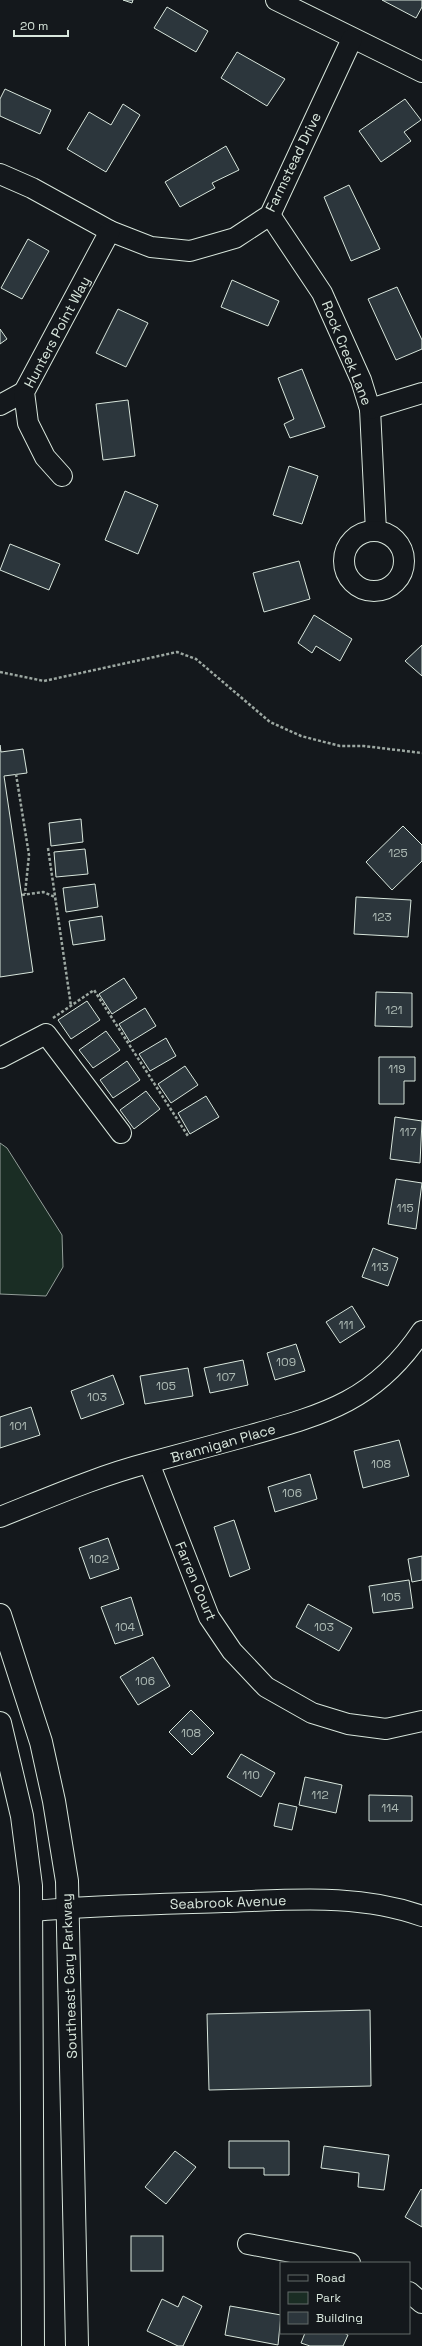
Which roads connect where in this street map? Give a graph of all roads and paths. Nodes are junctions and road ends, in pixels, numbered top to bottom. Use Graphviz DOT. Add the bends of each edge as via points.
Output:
graph roads {
  1 [pos="276,0"];
  2 [pos="352,39"];
  3 [pos="422,72"];
  4 [pos="0,174"];
  5 [pos="270,215"];
  6 [pos="110,231"];
  7 [pos="24,392"];
  8 [pos="422,393"];
  9 [pos="0,405"];
  10 [pos="370,409"];
  11 [pos="62,476"];
  12 [pos="376,531"];
  13 [pos="0,672"];
  14 [pos="422,753"];
  15 [pos="16,774"];
  16 [pos="48,848"];
  17 [pos="55,897"];
  18 [pos="71,1006"];
  19 [pos="52,1019"];
  20 [pos="0,1058"];
  21 [pos="121,1133"];
  22 [pos="188,1136"];
  23 [pos="422,1331"];
  24 [pos="149,1463"];
  25 [pos="0,1517"];
  26 [pos="0,1615"];
  27 [pos="422,1722"];
  28 [pos="0,1723"];
  29 [pos="68,1908"];
  30 [pos="32,1911"];
  31 [pos="422,1916"];
  32 [pos="248,2244"];
  33 [pos="345,2262"];
  34 [pos="410,2293"];
  35 [pos="422,2303"];
  36 [pos="33,2346"];
  37 [pos="77,2346"];
  1 -- 2 [label="street"];
  2 -- 3 [label="street"];
  2 -- 5 [label="street, Farmstead Drive"];
  4 -- 6 [label="street, Farmstead Drive" via="32,188"];
  5 -- 6 [label="street, Farmstead Drive" via="235,238 190,251 151,247"];
  5 -- 10 [label="street, Rock Creek Lane" via="322,294 361,380"];
  6 -- 7 [label="street, Hunters Point Way"];
  7 -- 9 [label="street"];
  7 -- 11 [label="street, Hunters Point Way" via="28,423 45,457"];
  8 -- 10 [label="street"];
  10 -- 12 [label="street, Rock Creek Lane"];
  13 -- 14 [label="path" via="44,681 177,652 196,659 270,722 301,736 340,746 364,746"];
  15 -- 17 [label="path" via="29,855 23,895 43,892"];
  16 -- 17 [label="path"];
  17 -- 18 [label="path"];
  18 -- 19 [label="path"];
  18 -- 22 [label="path" via="94,990"];
  20 -- 21 [label="street" via="46,1034"];
  23 -- 24 [label="street, Brannigan Place" via="409,1351 384,1375 343,1404 304,1420"];
  24 -- 25 [label="street, Brannigan Place"];
  24 -- 27 [label="street, Farren Court" via="209,1616 232,1651 266,1687 312,1713 348,1724 386,1729"];
  26 -- 29 [label="main road, Southeast Cary Parkway" via="24,1686 48,1772"];
  28 -- 30 [label="main road" via="22,1816"];
  29 -- 30 [label="street, Seabrook Avenue"];
  29 -- 31 [label="street, Seabrook Avenue" via="361,1900 398,1907"];
  29 -- 37 [label="main road, Southeast Cary Parkway"];
  30 -- 36 [label="main road"];
  32 -- 33 [label="street"];
  34 -- 35 [label="street"];
}
